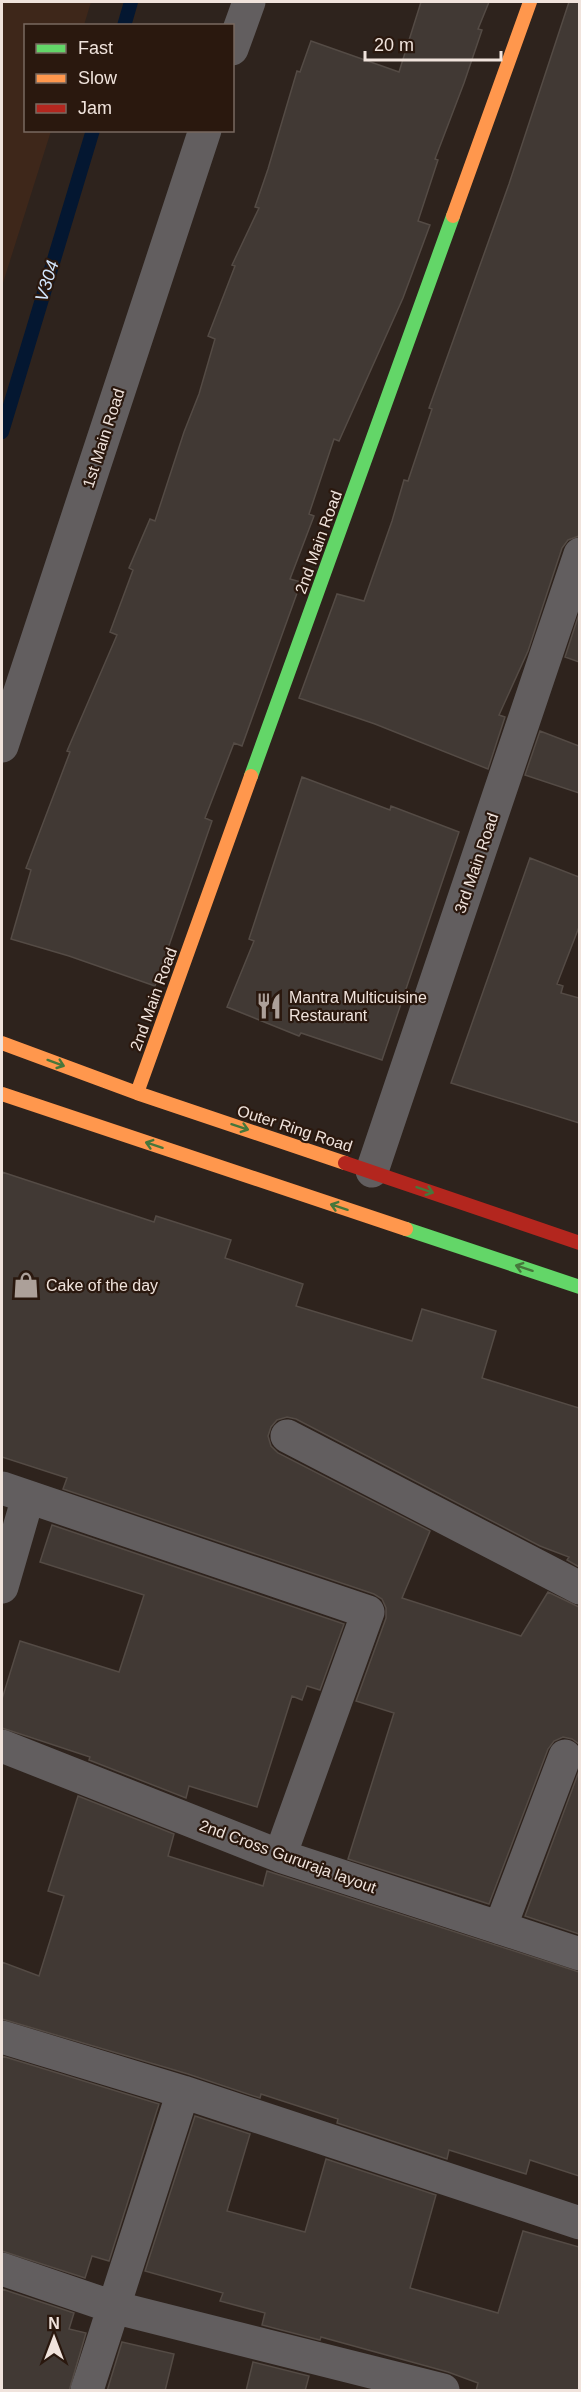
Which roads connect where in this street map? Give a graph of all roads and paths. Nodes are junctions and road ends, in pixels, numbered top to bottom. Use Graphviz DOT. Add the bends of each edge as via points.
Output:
graph roads {
  1 [pos="249,2"];
  2 [pos="530,2"];
  3 [pos="234,43"];
  4 [pos="204,132"];
  5 [pos="579,554"];
  6 [pos="2,746"];
  7 [pos="2,1043"];
  8 [pos="137,1093"];
  9 [pos="2,1094"];
  10 [pos="372,1171"];
  11 [pos="579,1243"];
  12 [pos="579,1287"];
  13 [pos="287,1436"];
  14 [pos="15,1492"];
  15 [pos="2,1587"];
  16 [pos="579,1588"];
  17 [pos="2,1746"];
  18 [pos="565,1756"];
  19 [pos="280,1856"];
  20 [pos="500,1928"];
  21 [pos="579,1954"];
  22 [pos="2,2037"];
  23 [pos="183,2092"];
  24 [pos="579,2223"];
  25 [pos="2,2269"];
  26 [pos="113,2307"];
  27 [pos="87,2391"];
  28 [pos="443,2391"];
  1 -- 3 [label="street"];
  2 -- 8 [label="main road, 2nd Main Road"];
  4 -- 6 [label="street, 1st Main Road"];
  5 -- 10 [label="street, 3rd Main Road"];
  7 -- 8 [label="main road, Outer Ring Road, one-way"];
  8 -- 10 [label="main road, Outer Ring Road, one-way"];
  12 -- 9 [label="main road, one-way"];
  10 -- 11 [label="main road, Outer Ring Road, one-way"];
  13 -- 16 [label="street"];
  14 -- 15 [label="street"];
  14 -- 19 [label="street" via="368,1612"];
  17 -- 19 [label="street, 2nd Cross Gururaja layout"];
  18 -- 20 [label="street"];
  19 -- 20 [label="street, 2nd Cross Gururaja layout"];
  20 -- 21 [label="street, 2nd Cross Gururaja layout"];
  22 -- 23 [label="street"];
  23 -- 24 [label="street"];
  23 -- 26 [label="street"];
  25 -- 26 [label="street"];
  26 -- 27 [label="street"];
  26 -- 28 [label="street"];
}
